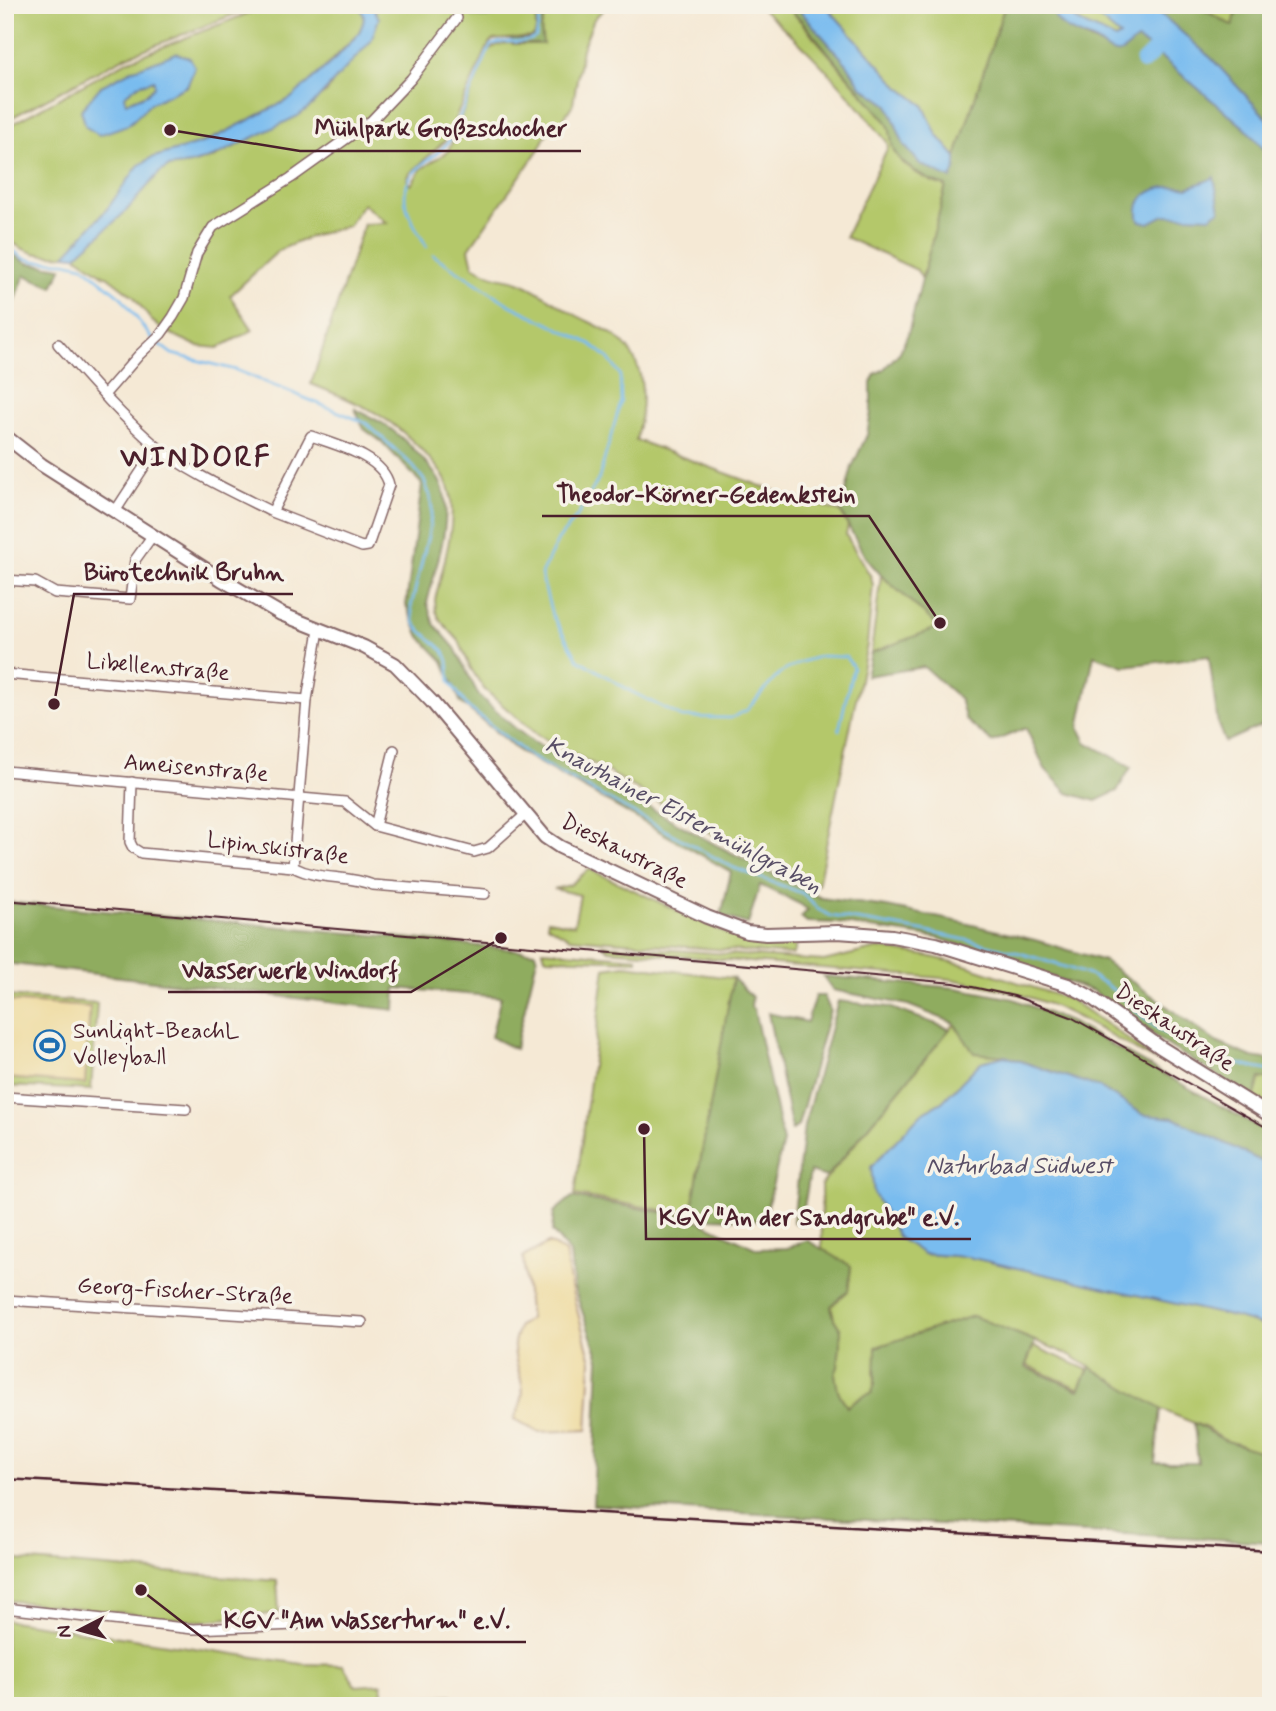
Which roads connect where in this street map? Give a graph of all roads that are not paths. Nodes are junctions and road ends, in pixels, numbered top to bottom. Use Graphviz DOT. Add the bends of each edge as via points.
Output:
graph roads {
  1 [pos="457,18"];
  2 [pos="58,344"];
  3 [pos="104,395"];
  4 [pos="5,436"];
  5 [pos="157,447"];
  6 [pos="116,510"];
  7 [pos="272,512"];
  8 [pos="153,536"];
  9 [pos="5,580"];
  10 [pos="319,630"];
  11 [pos="5,674"];
  12 [pos="307,700"];
  13 [pos="394,750"];
  14 [pos="5,771"];
  15 [pos="132,782"];
  16 [pos="300,798"];
  17 [pos="526,814"];
  18 [pos="374,826"];
  19 [pos="293,867"];
  20 [pos="485,894"];
  21 [pos="5,1097"];
  22 [pos="186,1109"];
  23 [pos="1271,1116"];
  24 [pos="5,1300"];
  25 [pos="362,1322"];
  26 [pos="5,1608"];
  27 [pos="296,1625"];
  1 -- 3 [label="street" via="411,79 371,121 213,227 197,253 184,298 157,337"];
  2 -- 3 [label="street"];
  3 -- 5 [label="street"];
  4 -- 6 [label="main road, Dieskaustraße" via="42,465"];
  5 -- 6 [label="street"];
  5 -- 7 [label="street"];
  6 -- 8 [label="main road, Dieskaustraße"];
  7 -- 7 [label="street" via="368,546 388,478 364,455 311,436"];
  8 -- 9 [label="street" via="135,560 130,599 55,593 35,582"];
  8 -- 10 [label="main road, Dieskaustraße" via="281,614"];
  10 -- 12 [label="street"];
  10 -- 17 [label="main road, Dieskaustraße" via="395,664"];
  11 -- 12 [label="street, Libellenstraße"];
  12 -- 16 [label="street"];
  13 -- 18 [label="street"];
  14 -- 15 [label="street, Ameisenstraße"];
  15 -- 16 [label="street, Ameisenstraße"];
  15 -- 19 [label="street, Lipinskistraße" via="130,842 141,853"];
  16 -- 18 [label="street, Ameisenstraße" via="345,802"];
  16 -- 19 [label="street"];
  17 -- 18 [label="street, Ameisenstraße" via="488,848 474,852"];
  17 -- 23 [label="main road, Dieskaustraße" via="560,847 730,928 766,934 838,932 914,940 1068,985"];
  19 -- 20 [label="street, Lipinskistraße" via="308,874 359,879 373,885"];
  21 -- 22 [label="street"];
  24 -- 25 [label="street, Georg-Fischer-Straße"];
  26 -- 27 [label="street" via="193,1629"];
}
